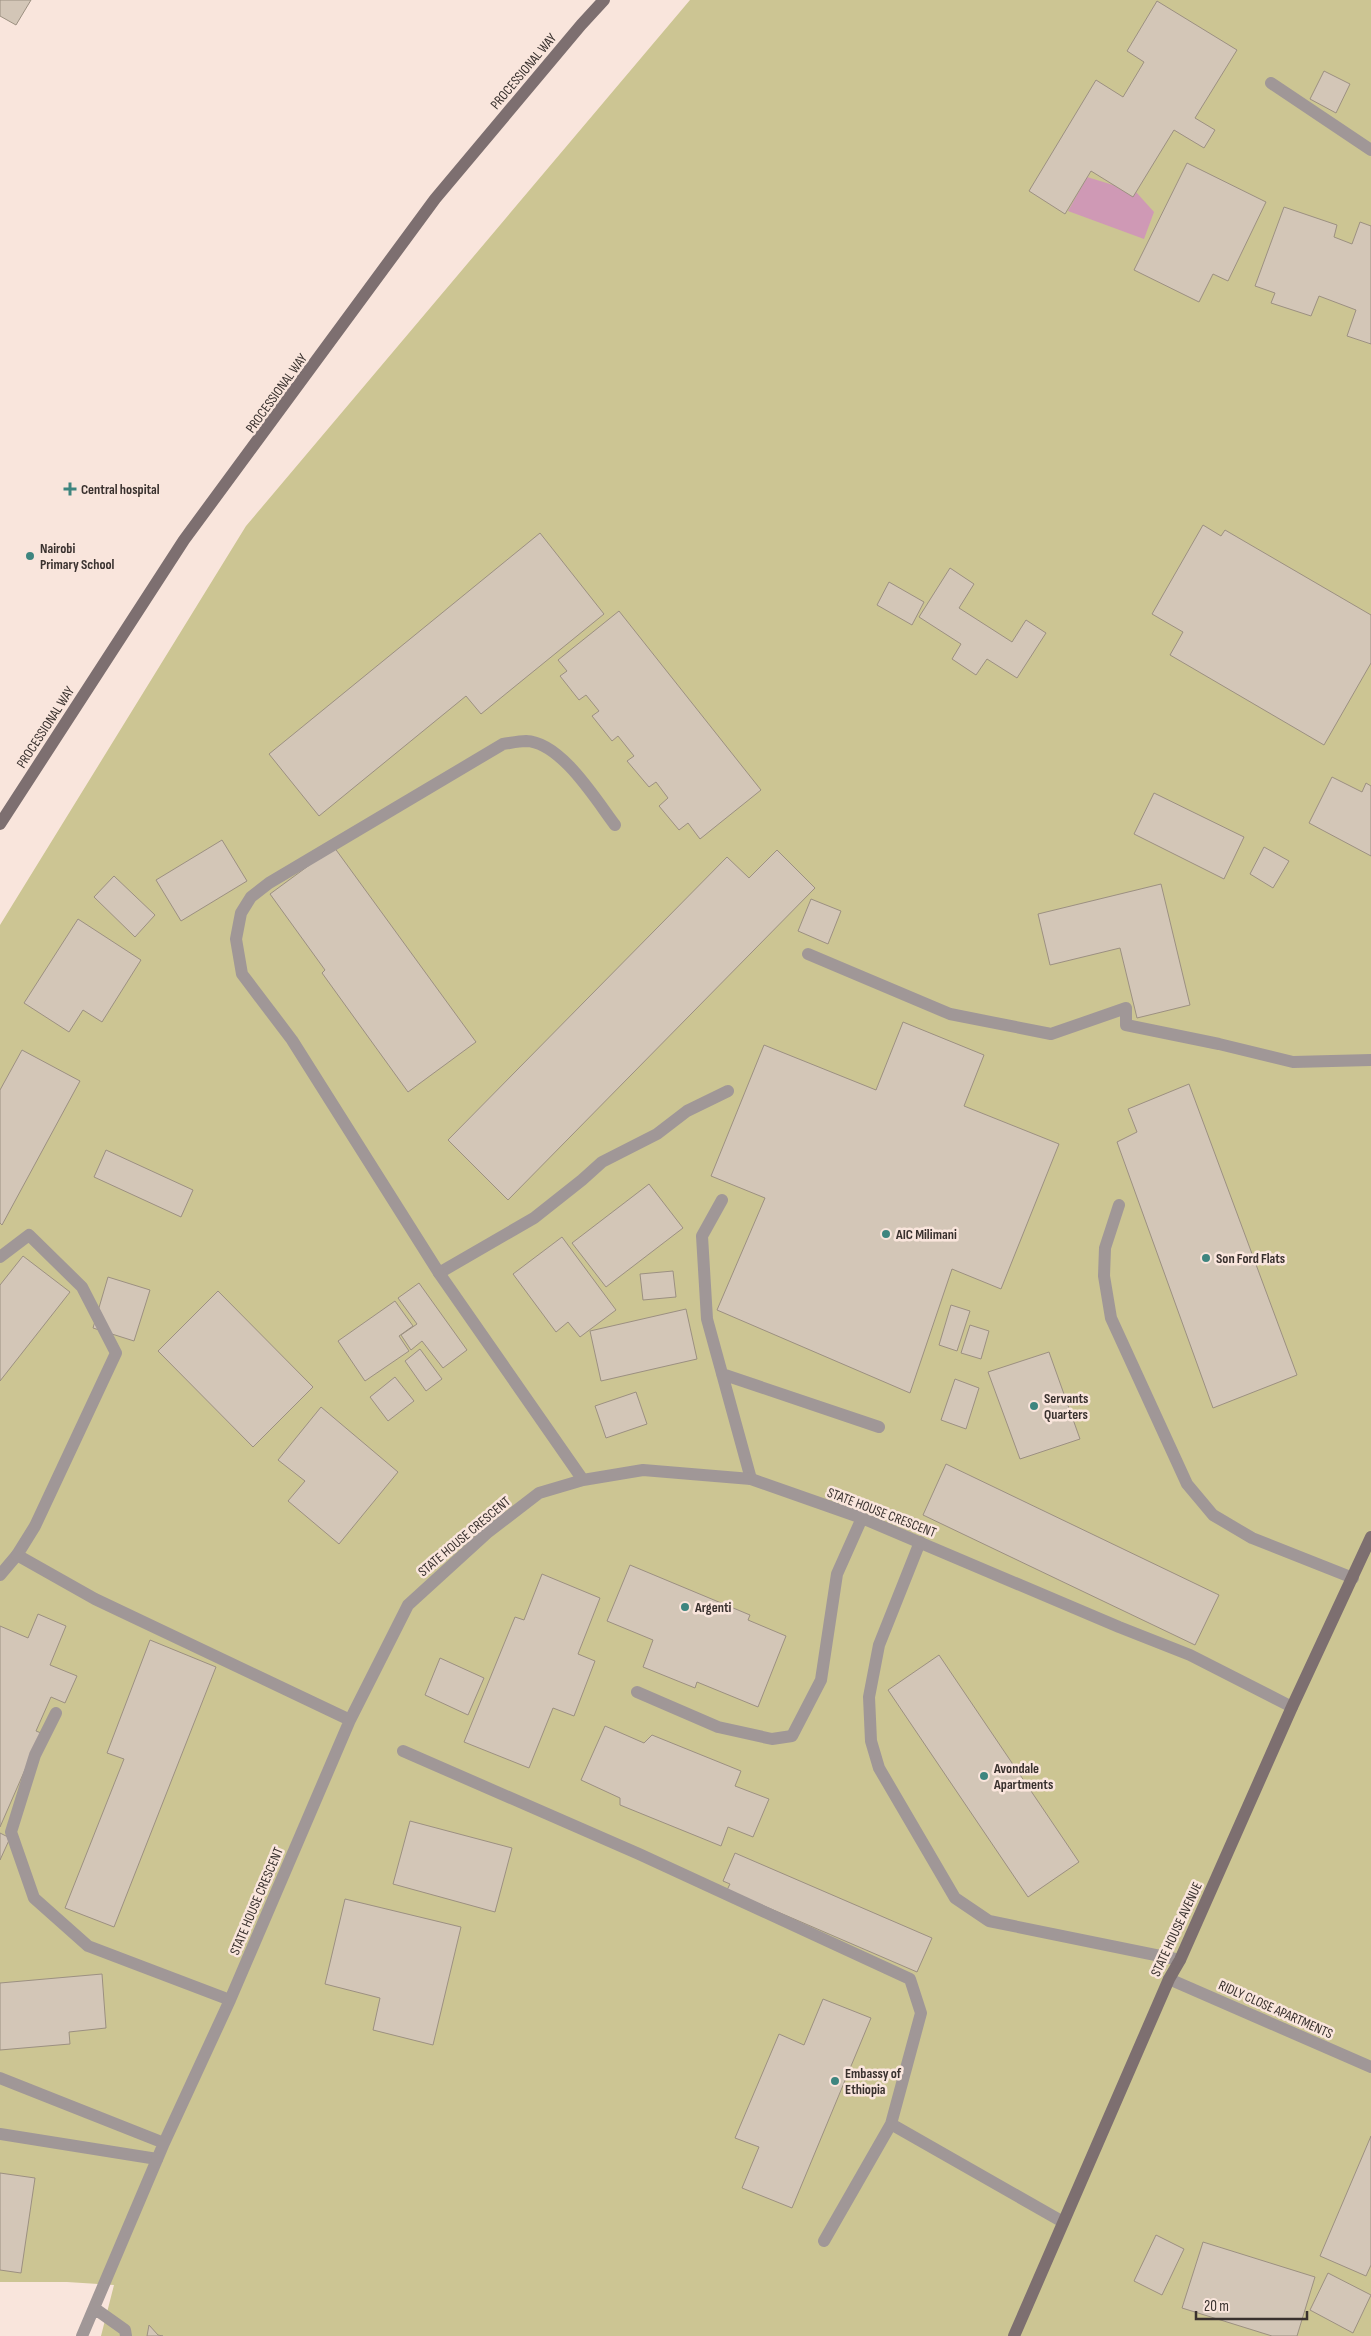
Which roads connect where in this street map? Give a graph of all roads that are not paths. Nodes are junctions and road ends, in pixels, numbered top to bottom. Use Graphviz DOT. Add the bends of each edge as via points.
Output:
graph roads {
  1 [pos="604,0"];
  2 [pos="1271,82"];
  3 [pos="1371,150"];
  4 [pos="0,824"];
  5 [pos="615,825"];
  6 [pos="808,954"];
  7 [pos="1371,1060"];
  8 [pos="728,1091"];
  9 [pos="722,1200"];
  10 [pos="1119,1205"];
  11 [pos="0,1257"];
  12 [pos="439,1273"];
  13 [pos="722,1374"];
  14 [pos="879,1428"];
  15 [pos="751,1479"];
  16 [pos="583,1480"];
  17 [pos="862,1518"];
  18 [pos="1371,1537"];
  19 [pos="920,1542"];
  20 [pos="17,1555"];
  21 [pos="0,1575"];
  22 [pos="1353,1578"];
  23 [pos="637,1692"];
  24 [pos="1292,1707"];
  25 [pos="56,1712"];
  26 [pos="350,1720"];
  27 [pos="403,1751"];
  28 [pos="1180,1960"];
  29 [pos="1169,1978"];
  30 [pos="230,2000"];
  31 [pos="1371,2067"];
  32 [pos="0,2078"];
  33 [pos="891,2124"];
  34 [pos="0,2134"];
  35 [pos="164,2143"];
  36 [pos="157,2159"];
  37 [pos="1063,2222"];
  38 [pos="824,2241"];
  39 [pos="94,2308"];
  40 [pos="82,2336"];
  41 [pos="126,2336"];
  42 [pos="1014,2336"];
  1 -- 4 [label="street, PROCESSIONAL WAY" via="435,199 184,540"];
  2 -- 3 [label="street"];
  5 -- 12 [label="street" via="574,772 551,750 528,741 503,744 269,883 251,898 241,913 236,939 242,974 292,1040"];
  6 -- 7 [label="street" via="950,1014 1051,1034 1126,1008 1126,1025 1293,1062"];
  8 -- 12 [label="street" via="687,1111 657,1134 602,1162 534,1218"];
  9 -- 13 [label="street" via="702,1236 707,1319"];
  10 -- 22 [label="street" via="1106,1248 1104,1276 1111,1318 1187,1484 1213,1516 1252,1538"];
  11 -- 20 [label="street" via="29,1235 82,1287 116,1353 35,1526"];
  12 -- 16 [label="street"];
  13 -- 14 [label="street"];
  13 -- 15 [label="street"];
  15 -- 16 [label="street, STATE HOUSE CRESCENT" via="643,1470"];
  15 -- 17 [label="street, STATE HOUSE CRESCENT"];
  16 -- 26 [label="street, STATE HOUSE CRESCENT" via="539,1493 487,1533 408,1605"];
  17 -- 19 [label="street, STATE HOUSE CRESCENT"];
  17 -- 23 [label="street" via="837,1574 821,1680 792,1736 772,1739 718,1727"];
  18 -- 22 [label="street, STATE HOUSE AVENUE"];
  19 -- 24 [label="street, STATE HOUSE CRESCENT" via="1190,1655"];
  19 -- 28 [label="street" via="879,1645 870,1697 871,1742 879,1768 955,1898 989,1921"];
  20 -- 21 [label="street"];
  20 -- 26 [label="street" via="95,1599"];
  22 -- 24 [label="street, STATE HOUSE AVENUE"];
  24 -- 28 [label="street, STATE HOUSE AVENUE"];
  25 -- 30 [label="street" via="35,1755 11,1832 34,1898 88,1946"];
  26 -- 30 [label="street, STATE HOUSE CRESCENT"];
  27 -- 33 [label="street" via="639,1854 910,1979 921,2013"];
  28 -- 29 [label="street, STATE HOUSE AVENUE"];
  29 -- 31 [label="street, RIDLY CLOSE APARTMENTS"];
  29 -- 37 [label="street, STATE HOUSE AVENUE"];
  30 -- 35 [label="street, STATE HOUSE CRESCENT"];
  32 -- 35 [label="street"];
  33 -- 37 [label="street"];
  33 -- 38 [label="street"];
  34 -- 36 [label="street"];
  35 -- 36 [label="street, STATE HOUSE CRESCENT"];
  36 -- 39 [label="street, STATE HOUSE CRESCENT"];
  37 -- 42 [label="street, STATE HOUSE AVENUE"];
  39 -- 40 [label="street, STATE HOUSE CRESCENT"];
  39 -- 41 [label="street" via="125,2330"];
}
